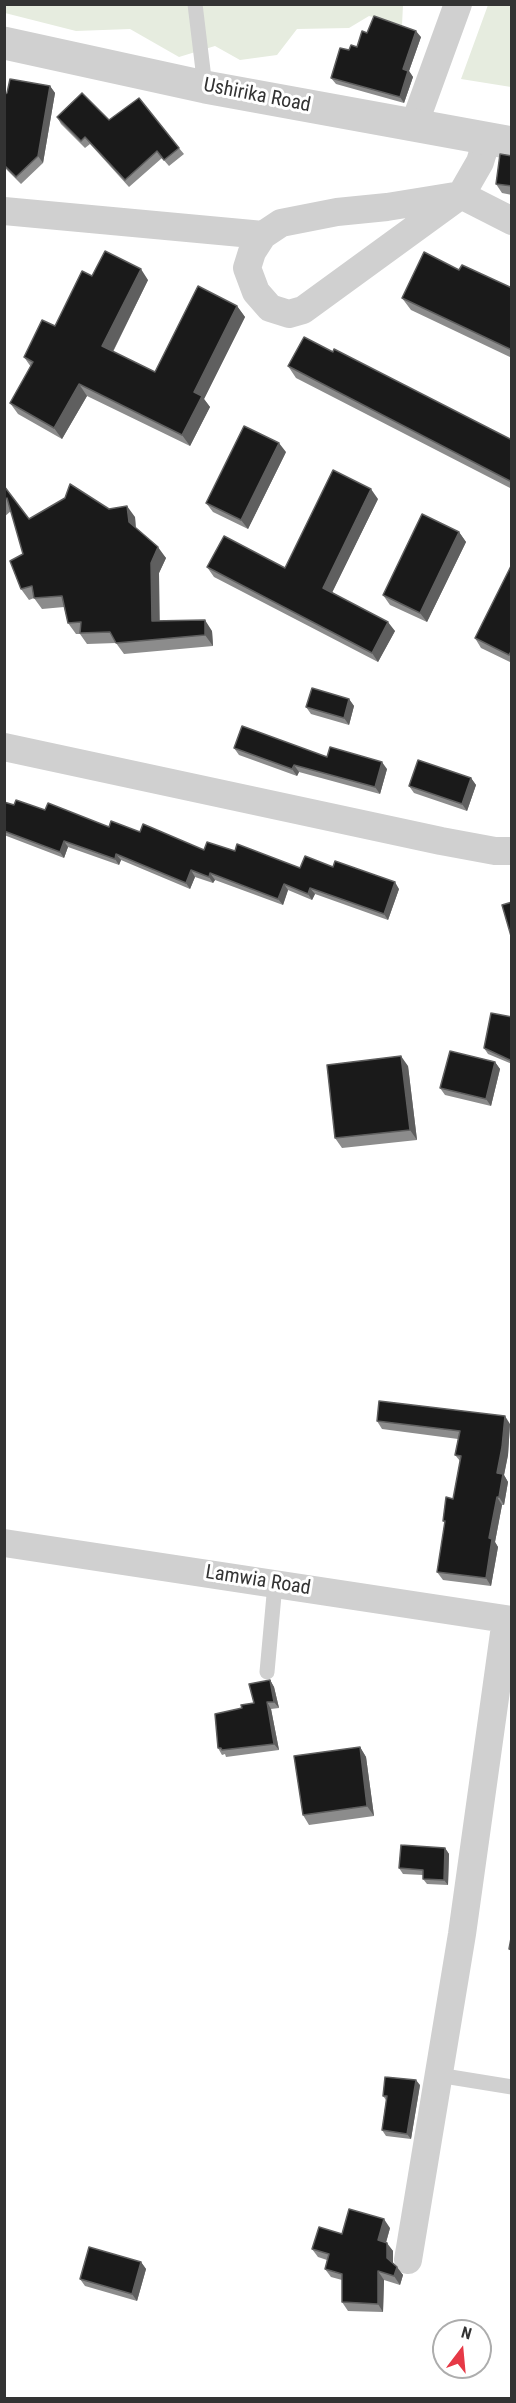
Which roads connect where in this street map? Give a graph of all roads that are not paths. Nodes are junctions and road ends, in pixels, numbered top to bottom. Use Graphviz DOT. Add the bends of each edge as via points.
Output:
graph roads {
  1 [pos="195,4"];
  2 [pos="458,4"];
  3 [pos="4,43"];
  4 [pos="205,87"];
  5 [pos="414,125"];
  6 [pos="499,141"];
  7 [pos="461,195"];
  8 [pos="4,211"];
  9 [pos="512,221"];
  10 [pos="263,235"];
  11 [pos="4,747"];
  12 [pos="512,851"];
  13 [pos="4,1543"];
  14 [pos="275,1584"];
  15 [pos="509,1619"];
  16 [pos="267,1672"];
  17 [pos="438,2075"];
  18 [pos="512,2087"];
  19 [pos="408,2260"];
  1 -- 4 [label="lane"];
  2 -- 5 [label="street"];
  3 -- 4 [label="street, Ushirika Road"];
  4 -- 5 [label="street, Ushirika Road"];
  5 -- 6 [label="street, Ushirika Road"];
  6 -- 7 [label="street" via="480,162"];
  7 -- 9 [label="street"];
  7 -- 10 [label="street" via="281,223"];
  7 -- 10 [label="street" via="303,310 289,314 270,308 256,292 247,268"];
  8 -- 10 [label="street"];
  11 -- 12 [label="street" via="441,841"];
  13 -- 14 [label="street, Lamwia Road"];
  14 -- 15 [label="street, Lamwia Road"];
  14 -- 16 [label="lane"];
  15 -- 17 [label="street"];
  17 -- 18 [label="lane"];
  17 -- 19 [label="street"];
}
